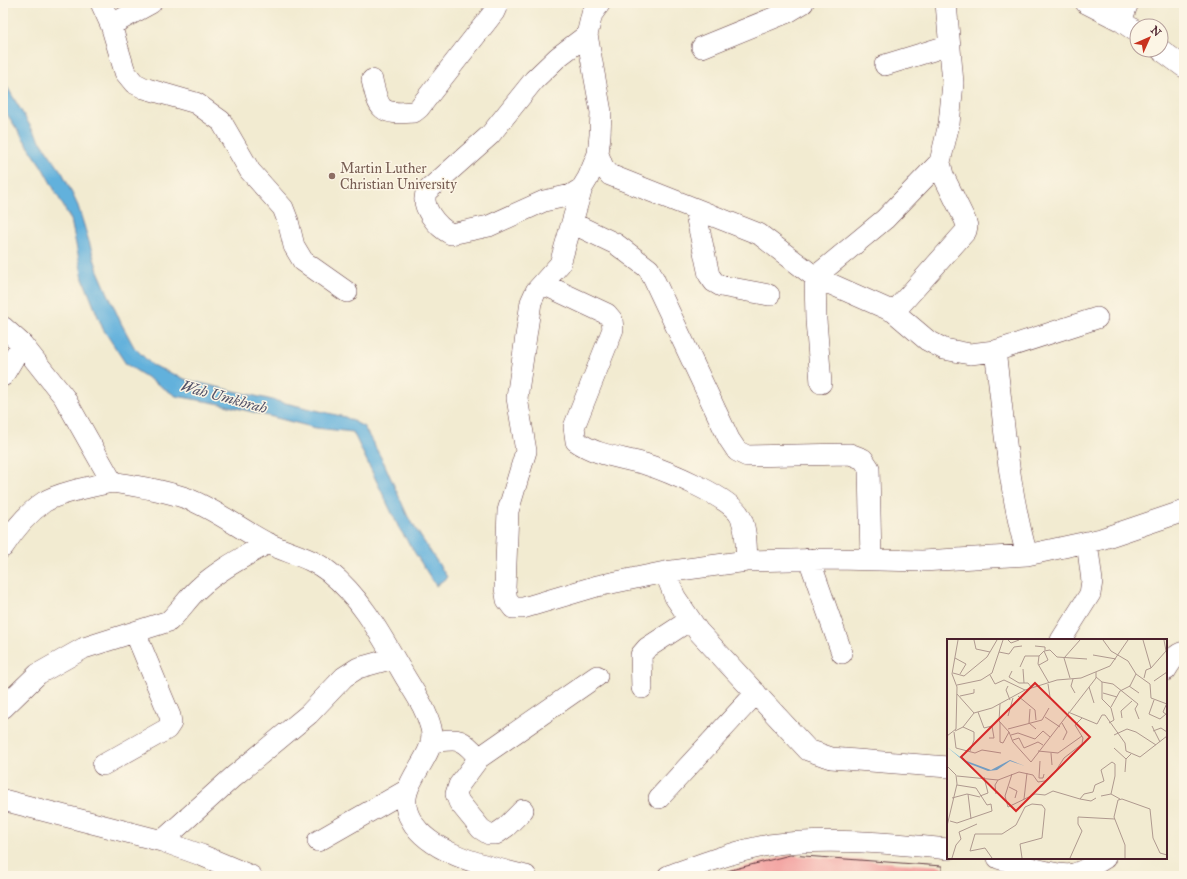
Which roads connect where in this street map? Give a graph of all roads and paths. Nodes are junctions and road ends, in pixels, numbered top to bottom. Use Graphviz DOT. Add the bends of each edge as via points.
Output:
graph roads {
  1 [pos="101,3"];
  2 [pos="151,3"];
  3 [pos="498,3"];
  4 [pos="600,3"];
  5 [pos="803,3"];
  6 [pos="946,3"];
  7 [pos="1086,3"];
  8 [pos="1129,19"];
  9 [pos="111,25"];
  10 [pos="587,35"];
  11 [pos="950,45"];
  12 [pos="702,47"];
  13 [pos="1169,56"];
  14 [pos="885,65"];
  15 [pos="1184,67"];
  16 [pos="372,80"];
  17 [pos="598,154"];
  18 [pos="940,162"];
  19 [pos="582,188"];
  20 [pos="695,210"];
  21 [pos="572,223"];
  22 [pos="815,277"];
  23 [pos="543,284"];
  24 [pos="347,292"];
  25 [pos="769,295"];
  26 [pos="894,312"];
  27 [pos="1097,318"];
  28 [pos="3,327"];
  29 [pos="22,344"];
  30 [pos="995,352"];
  31 [pos="3,376"];
  32 [pos="821,384"];
  33 [pos="112,482"];
  34 [pos="1184,511"];
  35 [pos="1087,542"];
  36 [pos="268,543"];
  37 [pos="3,547"];
  38 [pos="1027,555"];
  39 [pos="809,560"];
  40 [pos="871,560"];
  41 [pos="748,561"];
  42 [pos="665,572"];
  43 [pos="690,620"];
  44 [pos="135,632"];
  45 [pos="1062,639"];
  46 [pos="1184,652"];
  47 [pos="842,653"];
  48 [pos="394,658"];
  49 [pos="1167,668"];
  50 [pos="597,676"];
  51 [pos="642,688"];
  52 [pos="756,693"];
  53 [pos="3,708"];
  54 [pos="431,742"];
  55 [pos="479,758"];
  56 [pos="103,765"];
  57 [pos="947,767"];
  58 [pos="407,790"];
  59 [pos="658,798"];
  60 [pos="3,800"];
  61 [pos="523,810"];
  62 [pos="162,841"];
  63 [pos="318,841"];
  64 [pos="947,849"];
  65 [pos="1001,859"];
  66 [pos="1103,859"];
  67 [pos="251,876"];
  68 [pos="526,876"];
  69 [pos="668,876"];
  1 -- 9 [label="street"];
  2 -- 9 [label="street"];
  3 -- 16 [label="street" via="494,12 414,112 388,112 381,108 377,104"];
  4 -- 10 [label="street" via="592,14"];
  5 -- 12 [label="street" via="788,12"];
  6 -- 11 [label="street"];
  7 -- 8 [label="street"];
  9 -- 24 [label="street" via="125,72 134,84 196,103 221,121 250,171 283,208 297,255 302,262"];
  10 -- 17 [label="street" via="601,112"];
  10 -- 19 [label="street" via="534,80 490,135 424,196 425,205 438,224 451,234 489,226 544,200 571,195"];
  11 -- 14 [label="street"];
  11 -- 18 [label="street" via="953,83 949,124"];
  13 -- 15 [label="street"];
  17 -- 19 [label="street"];
  17 -- 20 [label="street" via="603,167 610,175"];
  18 -- 22 [label="street" via="885,219"];
  18 -- 26 [label="street" via="943,175 964,220 966,231"];
  19 -- 21 [label="street"];
  20 -- 22 [label="street" via="759,234"];
  20 -- 25 [label="street" via="709,275 714,282 721,286"];
  21 -- 23 [label="street" via="560,264"];
  21 -- 40 [label="street" via="616,244 648,269 737,451 747,456 850,454 863,459 869,468"];
  22 -- 26 [label="street"];
  22 -- 32 [label="street"];
  23 -- 41 [label="street" via="607,314 612,320 613,329 574,427 576,441 588,450 647,464 719,496 733,505 741,516 744,527"];
  23 -- 42 [label="street" via="531,302 519,378 517,398 526,451 508,511 505,588 507,600 514,608 523,608 597,586"];
  26 -- 30 [label="street" via="927,340 944,349 970,354"];
  27 -- 30 [label="street"];
  28 -- 29 [label="street"];
  29 -- 31 [label="street"];
  29 -- 33 [label="street" via="64,397"];
  30 -- 38 [label="street" via="1009,469"];
  33 -- 36 [label="street" via="187,498"];
  33 -- 37 [label="street" via="45,501 24,520"];
  34 -- 35 [label="street"];
  35 -- 38 [label="street"];
  35 -- 45 [label="street" via="1092,581 1090,594"];
  36 -- 44 [label="street" via="214,575 168,620"];
  36 -- 48 [label="street" via="308,559 329,572 372,620"];
  38 -- 40 [label="street" via="922,561"];
  39 -- 40 [label="street"];
  39 -- 41 [label="street"];
  39 -- 47 [label="street"];
  41 -- 42 [label="street"];
  42 -- 43 [label="street" via="675,597"];
  43 -- 51 [label="street" via="647,648 641,655"];
  43 -- 52 [label="street"];
  44 -- 53 [label="street" via="84,648 38,674"];
  44 -- 56 [label="street" via="171,723 167,729"];
  46 -- 49 [label="street" via="1181,652"];
  48 -- 54 [label="street" via="424,708 432,729"];
  48 -- 62 [label="street" via="358,668 344,677 309,714 233,777"];
  50 -- 55 [label="street"];
  52 -- 57 [label="street" via="808,750 831,758"];
  52 -- 59 [label="street"];
  54 -- 55 [label="street" via="457,739 466,743"];
  54 -- 58 [label="street"];
  55 -- 61 [label="street" via="459,785 456,794 459,802 481,829 489,834 496,834"];
  58 -- 63 [label="street"];
  58 -- 68 [label="street" via="406,806 411,820 435,843 479,864"];
  60 -- 62 [label="street"];
  62 -- 67 [label="street"];
  64 -- 69 [label="street" via="816,842 770,845 728,855"];
  65 -- 66 [label="street" via="1049,873 1073,874"];
}
